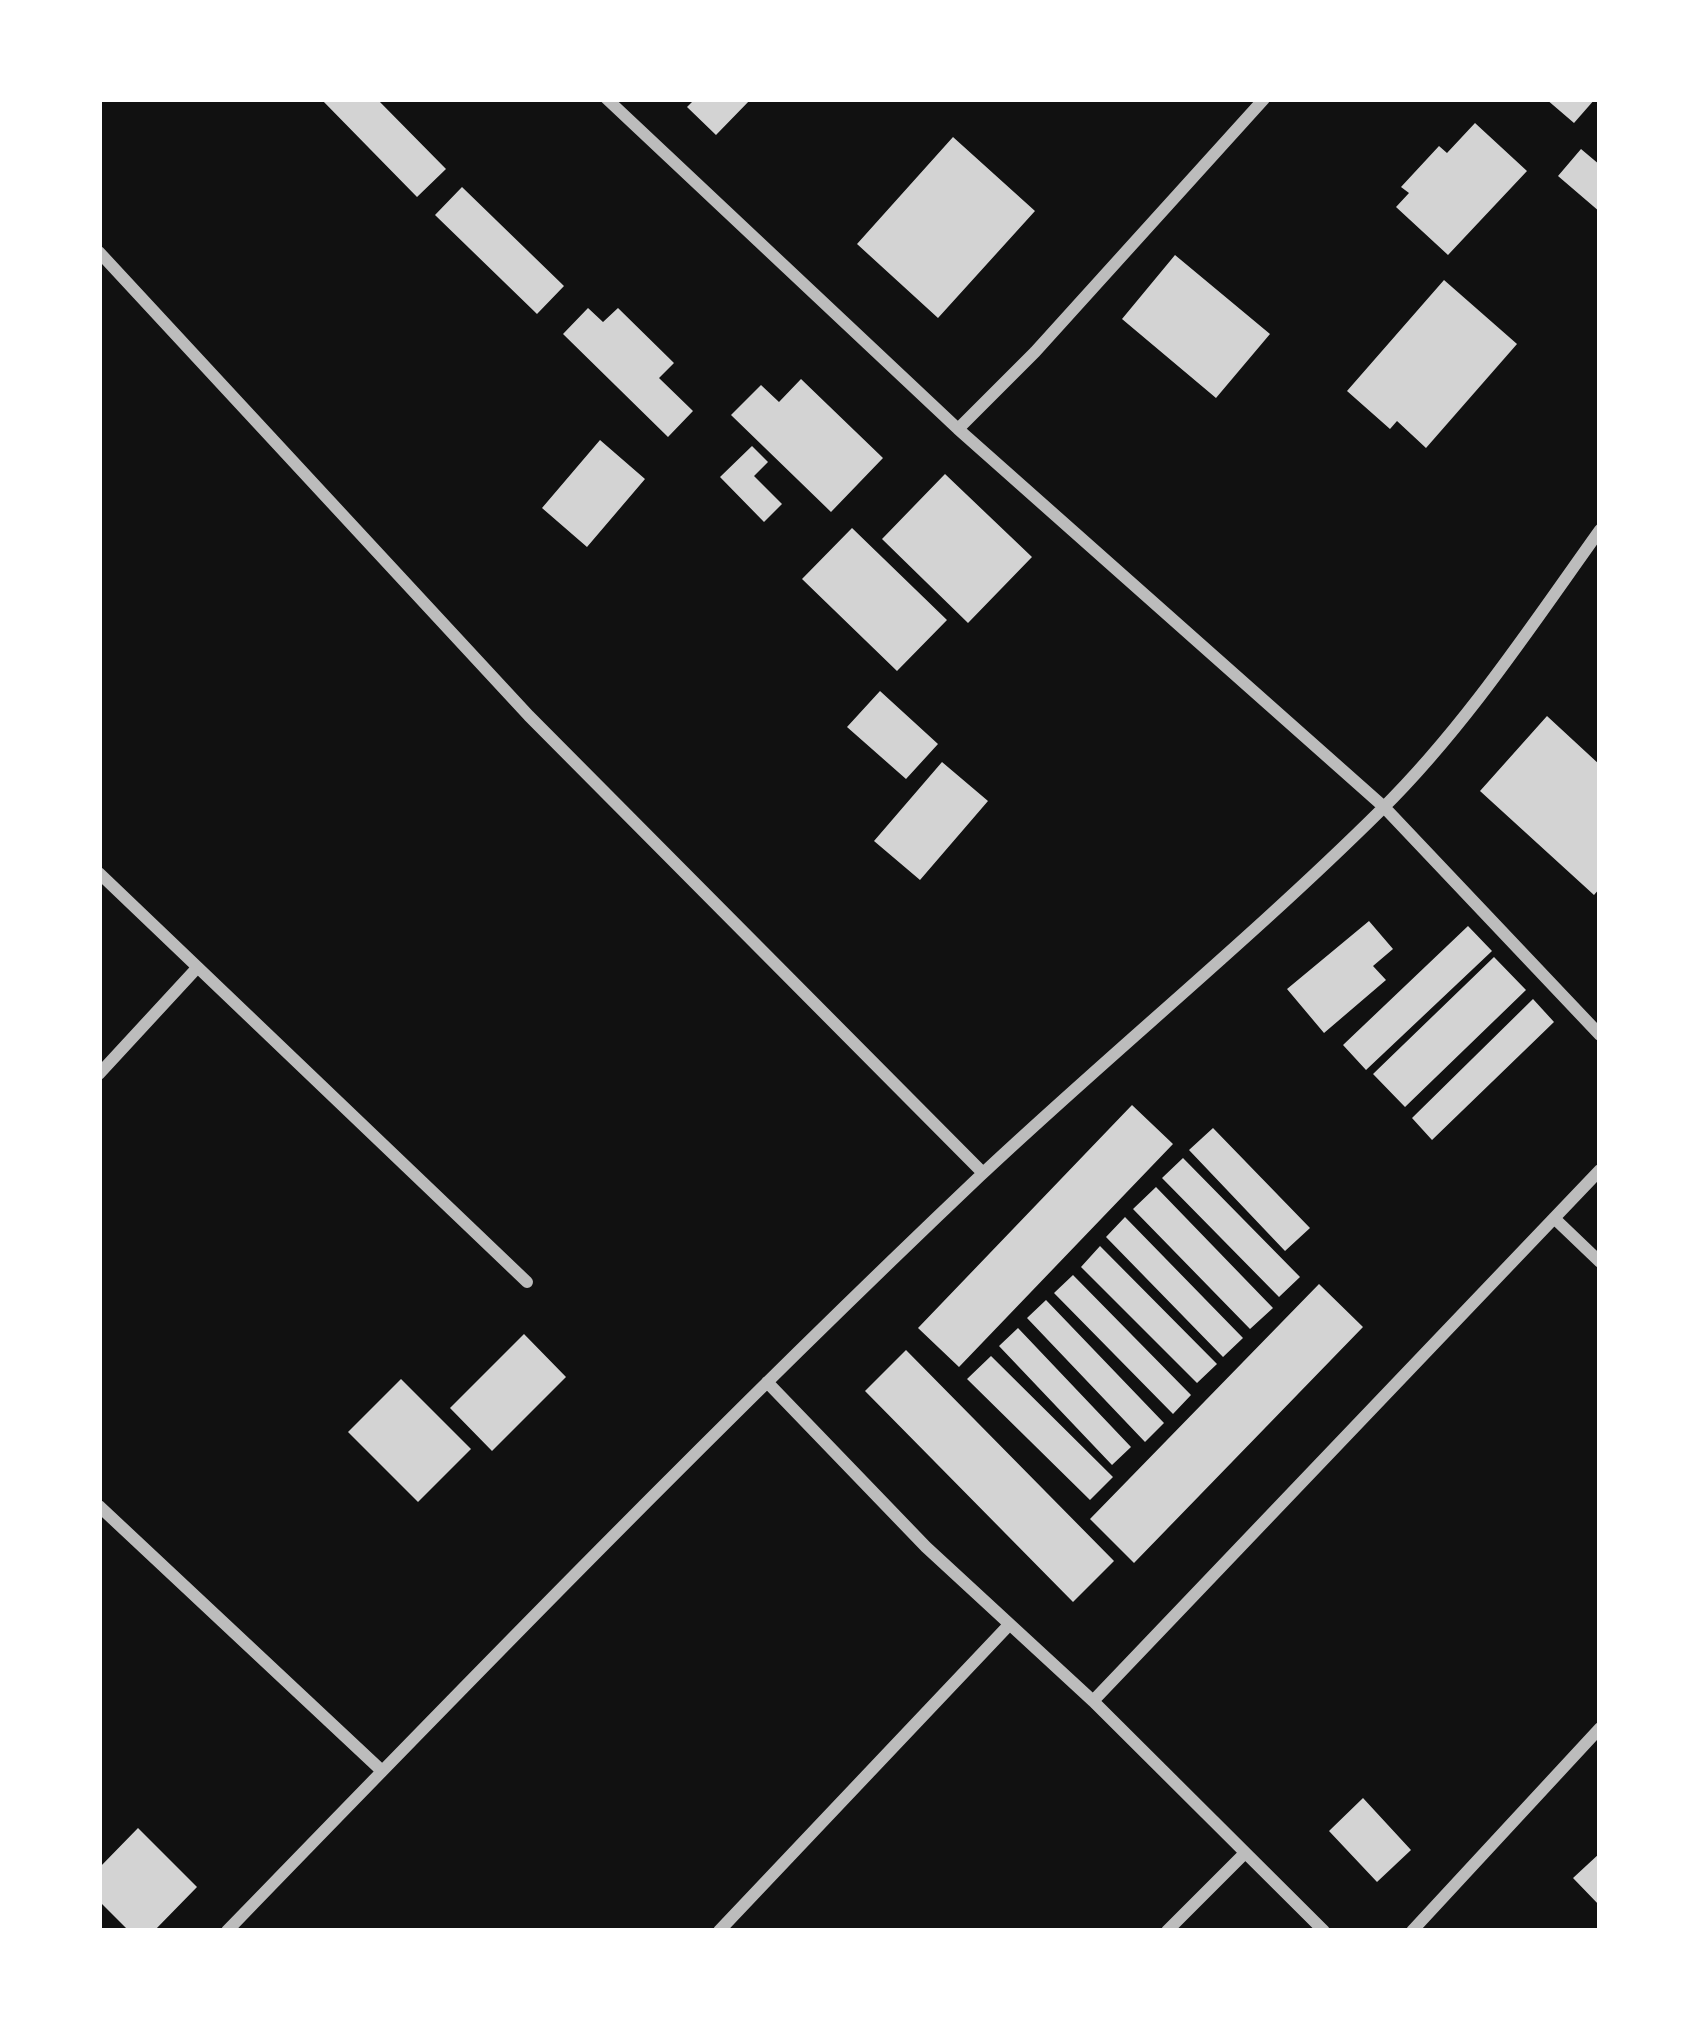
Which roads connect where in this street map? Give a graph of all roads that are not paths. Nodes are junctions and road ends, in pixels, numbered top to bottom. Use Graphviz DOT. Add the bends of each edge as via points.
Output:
graph roads {
  1 [pos="607,99"];
  2 [pos="1264,99"];
  3 [pos="99,252"];
  4 [pos="958,429"];
  5 [pos="1600,530"];
  6 [pos="1384,807"];
  7 [pos="99,873"];
  8 [pos="196,969"];
  9 [pos="1600,1035"];
  10 [pos="99,1075"];
  11 [pos="1600,1170"];
  12 [pos="983,1173"];
  13 [pos="1554,1218"];
  14 [pos="1600,1262"];
  15 [pos="526,1282"];
  16 [pos="767,1382"];
  17 [pos="99,1506"];
  18 [pos="1008,1625"];
  19 [pos="1093,1700"];
  20 [pos="1600,1728"];
  21 [pos="382,1771"];
  22 [pos="1244,1854"];
  23 [pos="227,1931"];
  24 [pos="719,1931"];
  25 [pos="1167,1931"];
  26 [pos="1324,1931"];
  27 [pos="1412,1931"];
  1 -- 4 [label="street"];
  2 -- 4 [label="street"];
  3 -- 12 [label="street" via="529,716"];
  4 -- 6 [label="street"];
  5 -- 6 [label="street" via="1498,671"];
  6 -- 9 [label="street"];
  6 -- 12 [label="street"];
  7 -- 8 [label="street"];
  8 -- 10 [label="street"];
  8 -- 15 [label="street"];
  11 -- 13 [label="street"];
  12 -- 16 [label="street"];
  13 -- 14 [label="street"];
  13 -- 19 [label="street"];
  16 -- 18 [label="street"];
  16 -- 21 [label="street"];
  17 -- 21 [label="street"];
  18 -- 19 [label="street"];
  18 -- 24 [label="street"];
  19 -- 22 [label="street"];
  20 -- 27 [label="street"];
  21 -- 23 [label="street"];
  22 -- 25 [label="street"];
  22 -- 26 [label="street"];
}
